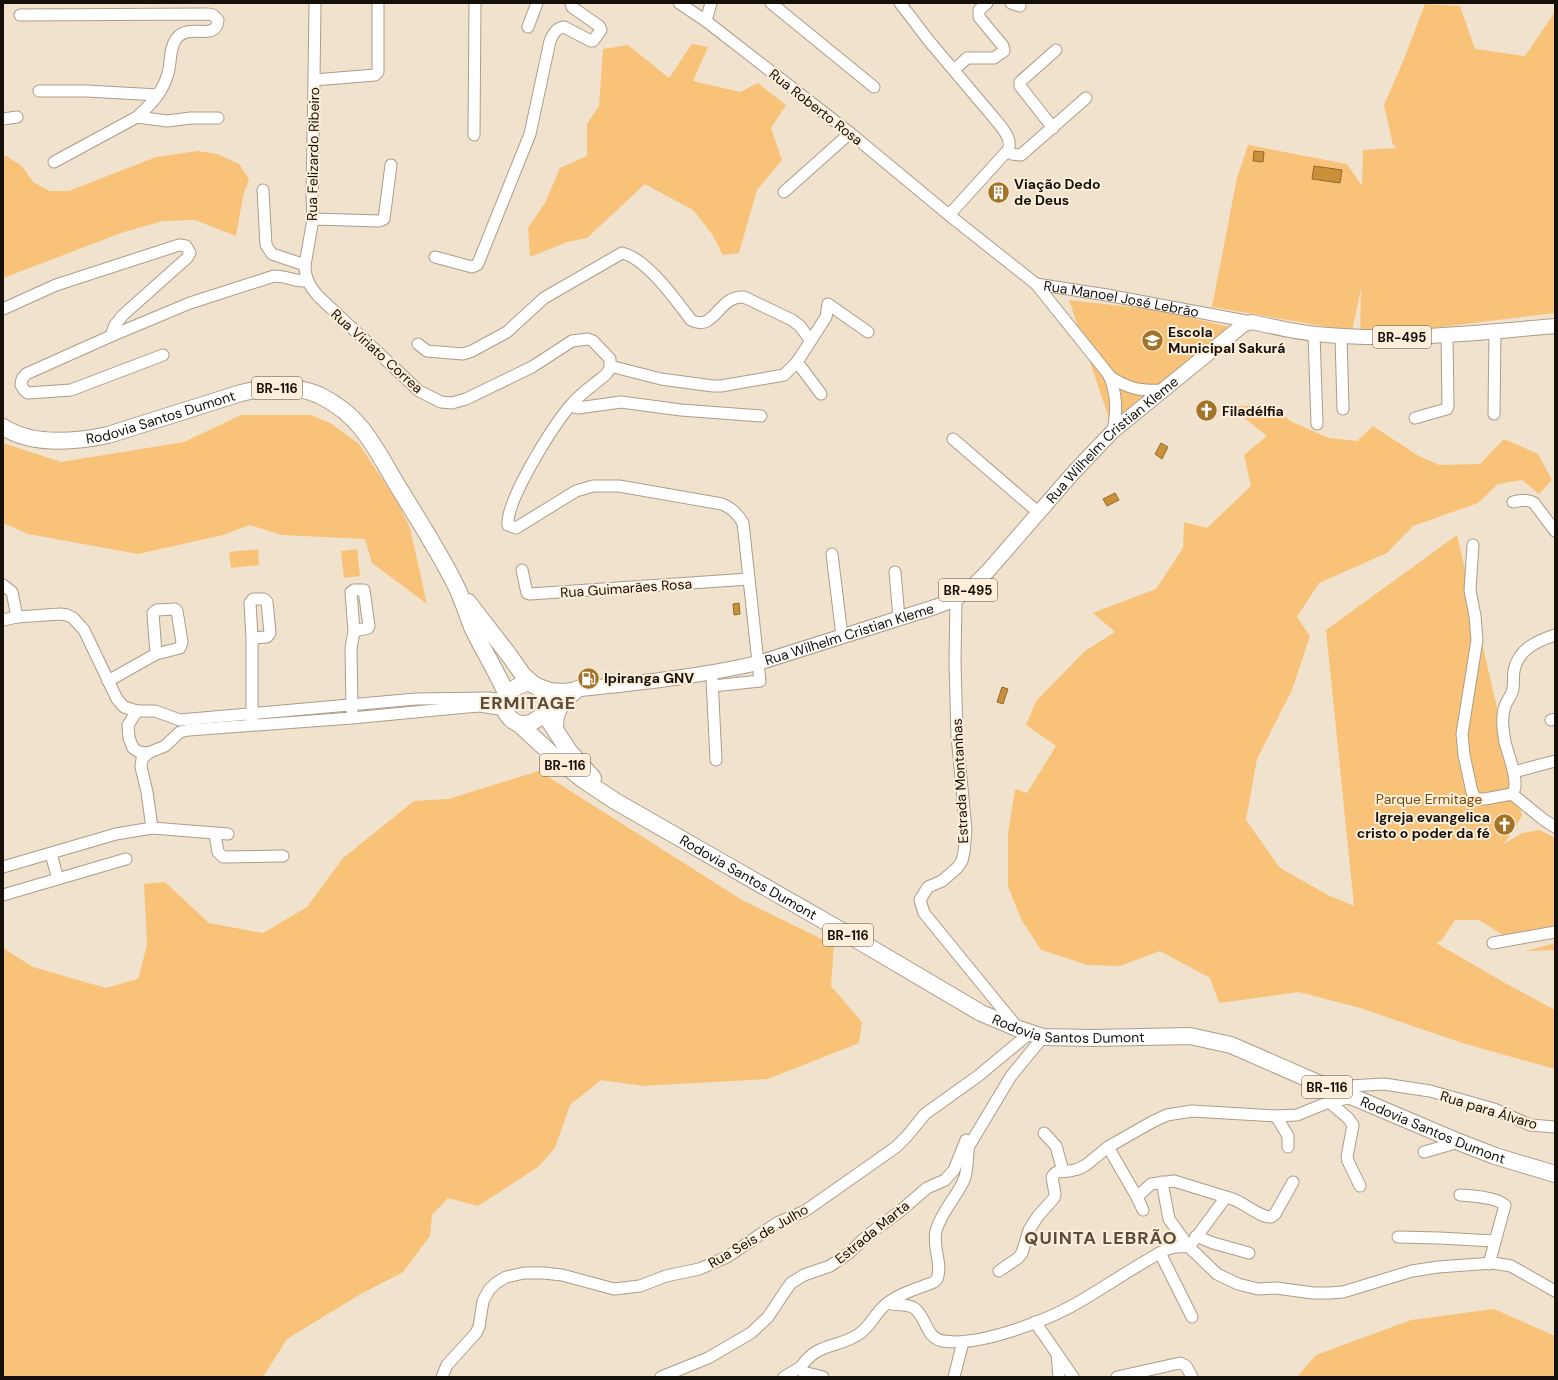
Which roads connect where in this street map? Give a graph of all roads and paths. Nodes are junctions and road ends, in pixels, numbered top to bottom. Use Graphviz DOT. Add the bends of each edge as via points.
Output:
graph roads {
  1 [pos="315,3"];
  2 [pos="378,3"];
  3 [pos="475,3"];
  4 [pos="537,3"];
  5 [pos="570,3"];
  6 [pos="680,3"];
  7 [pos="711,3"];
  8 [pos="771,3"];
  9 [pos="900,3"];
  10 [pos="987,3"];
  11 [pos="103,8"];
  12 [pos="20,15"];
  13 [pos="706,21"];
  14 [pos="528,27"];
  15 [pos="1056,50"];
  16 [pos="954,70"];
  17 [pos="314,80"];
  18 [pos="874,87"];
  19 [pos="39,91"];
  20 [pos="158,95"];
  21 [pos="1086,98"];
  22 [pos="17,117"];
  23 [pos="137,117"];
  24 [pos="218,118"];
  25 [pos="3,119"];
  26 [pos="1053,128"];
  27 [pos="850,133"];
  28 [pos="474,135"];
  29 [pos="1008,150"];
  30 [pos="54,162"];
  31 [pos="391,165"];
  32 [pos="263,190"];
  33 [pos="784,192"];
  34 [pos="949,215"];
  35 [pos="313,219"];
  36 [pos="435,258"];
  37 [pos="305,266"];
  38 [pos="308,281"];
  39 [pos="1036,284"];
  40 [pos="3,309"];
  41 [pos="1250,322"];
  42 [pos="1555,326"];
  43 [pos="1495,330"];
  44 [pos="868,332"];
  45 [pos="1314,334"];
  46 [pos="1447,334"];
  47 [pos="111,336"];
  48 [pos="1341,336"];
  49 [pos="810,340"];
  50 [pos="418,344"];
  51 [pos="163,355"];
  52 [pos="796,362"];
  53 [pos="610,366"];
  54 [pos="1109,375"];
  55 [pos="1163,390"];
  56 [pos="821,394"];
  57 [pos="570,406"];
  58 [pos="1344,409"];
  59 [pos="1494,414"];
  60 [pos="761,416"];
  61 [pos="1415,418"];
  62 [pos="1317,424"];
  63 [pos="3,427"];
  64 [pos="1113,431"];
  65 [pos="953,439"];
  66 [pos="1513,502"];
  67 [pos="1039,513"];
  68 [pos="1555,531"];
  69 [pos="1473,545"];
  70 [pos="832,554"];
  71 [pos="522,570"];
  72 [pos="895,572"];
  73 [pos="749,580"];
  74 [pos="3,585"];
  75 [pos="457,588"];
  76 [pos="956,599"];
  77 [pos="17,617"];
  78 [pos="899,618"];
  79 [pos="3,620"];
  80 [pos="354,631"];
  81 [pos="1555,635"];
  82 [pos="842,636"];
  83 [pos="252,638"];
  84 [pos="156,654"];
  85 [pos="758,663"];
  86 [pos="712,679"];
  87 [pos="108,681"];
  88 [pos="532,683"];
  89 [pos="577,689"];
  90 [pos="506,702"];
  91 [pos="352,705"];
  92 [pos="137,711"];
  93 [pos="545,711"];
  94 [pos="170,718"];
  95 [pos="352,718"];
  96 [pos="252,719"];
  97 [pos="519,724"];
  98 [pos="555,729"];
  99 [pos="172,739"];
  100 [pos="148,753"];
  101 [pos="716,760"];
  102 [pos="1555,761"];
  103 [pos="1514,772"];
  104 [pos="1512,794"];
  105 [pos="615,800"];
  106 [pos="1555,816"];
  107 [pos="1544,820"];
  108 [pos="1555,827"];
  109 [pos="152,828"];
  110 [pos="215,834"];
  111 [pos="228,834"];
  112 [pos="51,854"];
  113 [pos="283,856"];
  114 [pos="126,859"];
  115 [pos="3,867"];
  116 [pos="58,879"];
  117 [pos="3,895"];
  118 [pos="1555,932"];
  119 [pos="1493,943"];
  120 [pos="1030,1033"];
  121 [pos="1328,1095"];
  122 [pos="1276,1116"];
  123 [pos="986,1118"];
  124 [pos="1552,1128"];
  125 [pos="1044,1133"];
  126 [pos="1459,1142"];
  127 [pos="1288,1146"];
  128 [pos="1108,1147"];
  129 [pos="1424,1152"];
  130 [pos="1063,1171"];
  131 [pos="1555,1174"];
  132 [pos="1162,1182"];
  133 [pos="1292,1182"];
  134 [pos="1360,1186"];
  135 [pos="1460,1195"];
  136 [pos="1137,1197"];
  137 [pos="1226,1197"];
  138 [pos="1143,1210"];
  139 [pos="1196,1236"];
  140 [pos="1398,1237"];
  141 [pos="1494,1241"];
  142 [pos="1189,1247"];
  143 [pos="1160,1253"];
  144 [pos="1249,1253"];
  145 [pos="1489,1264"];
  146 [pos="999,1271"];
  147 [pos="1555,1291"];
  148 [pos="888,1303"];
  149 [pos="1192,1317"];
  150 [pos="1035,1322"];
  151 [pos="963,1342"];
  152 [pos="1057,1354"];
  153 [pos="801,1367"];
  154 [pos="1137,1375"];
  155 [pos="442,1377"];
  156 [pos="661,1377"];
  157 [pos="784,1377"];
  158 [pos="823,1377"];
  159 [pos="954,1377"];
  160 [pos="1059,1377"];
  161 [pos="1073,1377"];
  162 [pos="1116,1377"];
  163 [pos="1192,1377"];
  1 -- 17 [label="street"];
  2 -- 17 [label="street, Rua Felizardo Ribeiro" via="378,72 375,75"];
  3 -- 28 [label="street"];
  4 -- 14 [label="street"];
  5 -- 36 [label="street" via="572,8 599,26 600,30 594,41 564,26 554,32 530,134 479,261 472,267"];
  6 -- 13 [label="street, Rua Roberto Rosa"];
  7 -- 13 [label="street"];
  8 -- 18 [label="street"];
  9 -- 16 [label="street"];
  10 -- 16 [label="street" via="979,10 978,17 1003,46 1004,51 994,58 967,58"];
  11 -- 12 [label="street"];
  11 -- 20 [label="street" via="208,14 218,20 218,26 210,32 191,30 176,39 167,78"];
  13 -- 27 [label="street, Rua Roberto Rosa"];
  15 -- 26 [label="street" via="1020,82 1020,86"];
  16 -- 29 [label="street" via="1004,131 1009,141"];
  17 -- 35 [label="street, Rua Felizardo Ribeiro"];
  19 -- 20 [label="street"];
  20 -- 23 [label="street"];
  21 -- 26 [label="street"];
  22 -- 25 [label="street"];
  23 -- 24 [label="street" via="167,121"];
  23 -- 30 [label="street"];
  26 -- 29 [label="street" via="1021,155 1012,154"];
  27 -- 33 [label="street"];
  27 -- 34 [label="street, Rua Roberto Rosa"];
  29 -- 34 [label="street"];
  31 -- 35 [label="street" via="384,219"];
  32 -- 37 [label="street" via="268,250 272,254"];
  34 -- 39 [label="street, Rua Manoel José Lebrão"];
  35 -- 37 [label="street, Rua Felizardo Ribeiro"];
  37 -- 38 [label="street, Rua Viriato Correa"];
  38 -- 47 [label="street" via="300,282 284,276 274,276 190,303"];
  38 -- 53 [label="street, Rua Viriato Correa" via="318,297 419,391 441,402 452,403 466,399 526,370 572,341 593,341 610,359"];
  39 -- 41 [label="street, Rua Manoel José Lebrão"];
  39 -- 54 [label="street"];
  40 -- 47 [label="street" via="56,286 179,245 186,246 189,250 188,258 123,315"];
  41 -- 45 [label="main road, Rua Manoel José Lebrão / BR-495"];
  41 -- 55 [label="main road, Rua Wilhelm Cristian Kleme / BR-495"];
  42 -- 43 [label="main road, Rua Manoel José Lebrão / BR-495"];
  43 -- 46 [label="main road, Rua Manoel José Lebrão / BR-495"];
  43 -- 59 [label="street"];
  44 -- 49 [label="street" via="828,304 826,318"];
  45 -- 48 [label="main road, Rua Manoel José Lebrão / BR-495"];
  45 -- 62 [label="street"];
  46 -- 48 [label="main road, Rua Manoel José Lebrão / BR-495" via="1400,337"];
  46 -- 61 [label="street" via="1447,409"];
  47 -- 51 [label="street" via="26,374 21,381 24,390 30,393 71,390"];
  48 -- 58 [label="street"];
  49 -- 50 [label="street" via="792,320 744,297 729,300 706,322 691,320 657,276 622,252 544,298 507,332 472,351 463,354 427,351"];
  49 -- 52 [label="street"];
  52 -- 53 [label="street" via="784,375 713,386 661,379"];
  52 -- 56 [label="street"];
  53 -- 57 [label="street" via="608,372"];
  54 -- 55 [label="street" via="1132,388 1146,391"];
  54 -- 64 [label="street" via="1115,390"];
  55 -- 64 [label="main road, Rua Wilhelm Cristian Kleme / BR-495"];
  57 -- 60 [label="street" via="578,408 621,402"];
  57 -- 73 [label="street" via="540,449 516,495 508,524 516,528 576,491 593,486 619,486 722,504 735,511 743,524"];
  63 -- 75 [label="highway, Rodovia Santos Dumont / BR-116" via="26,437 47,440 90,439 258,389 305,390 337,406 362,429"];
  64 -- 67 [label="main road, Rua Wilhelm Cristian Kleme / BR-495"];
  65 -- 67 [label="street"];
  66 -- 68 [label="street" via="1530,500"];
  67 -- 76 [label="main road, Rua Wilhelm Cristian Kleme / BR-495" via="988,571"];
  69 -- 104 [label="street" via="1470,590 1477,640 1463,722 1464,755 1472,792 1476,799"];
  70 -- 82 [label="street"];
  71 -- 73 [label="street, Rua Guimarães Rosa" via="526,593 530,594"];
  72 -- 78 [label="street"];
  73 -- 85 [label="street"];
  74 -- 77 [label="street" via="12,592"];
  75 -- 88 [label="highway, BR-116" via="523,675"];
  75 -- 90 [label="highway, BR-116"];
  76 -- 78 [label="main road, Rua Wilhelm Cristian Kleme / BR-495"];
  76 -- 120 [label="street, Estrada Montanhas" via="957,736 966,830 964,852 958,868 942,881 928,887 920,900 924,913 983,983"];
  77 -- 79 [label="street"];
  77 -- 87 [label="street" via="60,614 73,618 84,630"];
  78 -- 82 [label="main road, Rua Wilhelm Cristian Kleme / BR-495"];
  80 -- 91 [label="street" via="351,648"];
  81 -- 103 [label="street" via="1527,648 1514,668 1513,689 1505,706 1503,718 1505,741"];
  82 -- 85 [label="main road, Rua Wilhelm Cristian Kleme / BR-495"];
  83 -- 96 [label="street"];
  84 -- 87 [label="street"];
  85 -- 86 [label="main road, Rua Wilhelm Cristian Kleme / BR-495"];
  86 -- 89 [label="main road, Rua Wilhelm Cristian Kleme / BR-495"];
  86 -- 101 [label="street"];
  87 -- 92 [label="street" via="116,699 124,706"];
  88 -- 89 [label="main road, BR-495" via="550,690"];
  88 -- 90 [label="highway" via="517,686"];
  88 -- 93 [label="highway, BR-116" via="544,694 547,703"];
  89 -- 93 [label="main road, BR-495"];
  89 -- 98 [label="highway" via="556,712"];
  90 -- 91 [label="street" via="488,698 416,699"];
  90 -- 95 [label="street"];
  90 -- 97 [label="highway, BR-116" via="508,716"];
  91 -- 95 [label="street"];
  91 -- 96 [label="street"];
  92 -- 94 [label="street" via="154,711"];
  92 -- 100 [label="street" via="128,725 129,738 133,748"];
  93 -- 97 [label="highway" via="528,724"];
  93 -- 98 [label="highway, BR-116"];
  94 -- 96 [label="street"];
  94 -- 99 [label="street"];
  95 -- 96 [label="street"];
  96 -- 99 [label="street" via="180,732"];
  97 -- 105 [label="highway, BR-116" via="582,779"];
  98 -- 105 [label="highway, BR-116" via="569,751"];
  99 -- 100 [label="street" via="165,746"];
  100 -- 109 [label="street" via="142,759 141,767"];
  102 -- 103 [label="street"];
  103 -- 104 [label="street" via="1516,788"];
  104 -- 107 [label="street"];
  105 -- 120 [label="highway, Rodovia Santos Dumont / BR-116" via="981,1013"];
  106 -- 107 [label="street"];
  107 -- 108 [label="street"];
  109 -- 110 [label="street"];
  109 -- 112 [label="street" via="116,834"];
  110 -- 111 [label="street"];
  110 -- 113 [label="street" via="218,852 223,857"];
  112 -- 115 [label="street"];
  112 -- 116 [label="street"];
  114 -- 116 [label="street"];
  116 -- 117 [label="street"];
  118 -- 119 [label="street"];
  120 -- 121 [label="highway, Rodovia Santos Dumont / BR-116" via="1092,1038 1205,1038 1231,1045"];
  120 -- 123 [label="street" via="1011,1076"];
  120 -- 155 [label="street, Rua Seis de Julho" via="978,1076 925,1114 896,1147 805,1211 777,1223 727,1257 699,1269 626,1288 614,1289 562,1275 524,1273 506,1277 489,1290 483,1301 476,1333 447,1365"];
  121 -- 122 [label="street, Rua para Álvaro" via="1297,1115"];
  121 -- 124 [label="street, Rua para Álvaro" via="1384,1084 1422,1090 1494,1109 1530,1125"];
  121 -- 126 [label="highway, Rodovia Santos Dumont / BR-116" via="1353,1097"];
  121 -- 134 [label="street" via="1353,1125 1347,1157"];
  122 -- 127 [label="street" via="1288,1136"];
  122 -- 128 [label="street, Rua para Álvaro" via="1179,1112 1152,1122"];
  123 -- 148 [label="street" via="967,1154 963,1183 938,1226 934,1242 939,1271 937,1279"];
  123 -- 156 [label="street, Estrada Marta" via="965,1142 954,1170 944,1180 927,1188 839,1260 792,1283 768,1317 751,1333 708,1358"];
  125 -- 130 [label="street" via="1056,1146"];
  126 -- 129 [label="street"];
  126 -- 131 [label="highway, Rodovia Santos Dumont / BR-116"];
  128 -- 130 [label="street, Rua para Álvaro" via="1078,1169"];
  128 -- 136 [label="street"];
  130 -- 146 [label="street" via="1052,1177 1055,1194 1029,1230 1022,1253"];
  132 -- 136 [label="street" via="1151,1184"];
  132 -- 137 [label="street" via="1174,1181"];
  132 -- 142 [label="street" via="1169,1219"];
  133 -- 137 [label="street" via="1271,1217 1236,1199"];
  135 -- 141 [label="street" via="1480,1197 1504,1204"];
  136 -- 138 [label="street"];
  137 -- 139 [label="street"];
  139 -- 142 [label="street"];
  139 -- 144 [label="street"];
  140 -- 141 [label="street"];
  141 -- 145 [label="street"];
  142 -- 143 [label="street" via="1177,1247"];
  142 -- 145 [label="street" via="1217,1274 1238,1284 1258,1289 1276,1288 1329,1294 1412,1271"];
  143 -- 149 [label="street"];
  143 -- 150 [label="street" via="1083,1300"];
  145 -- 147 [label="street" via="1511,1266"];
  148 -- 151 [label="street" via="913,1307 930,1334 938,1340"];
  148 -- 153 [label="street" via="858,1335 824,1346"];
  150 -- 151 [label="street" via="1007,1333"];
  150 -- 152 [label="street"];
  151 -- 159 [label="street"];
  152 -- 160 [label="street"];
  152 -- 161 [label="street"];
  153 -- 157 [label="street"];
  153 -- 158 [label="street" via="804,1372"];
  154 -- 162 [label="street"];
  154 -- 163 [label="street" via="1180,1363 1186,1366"];
}
